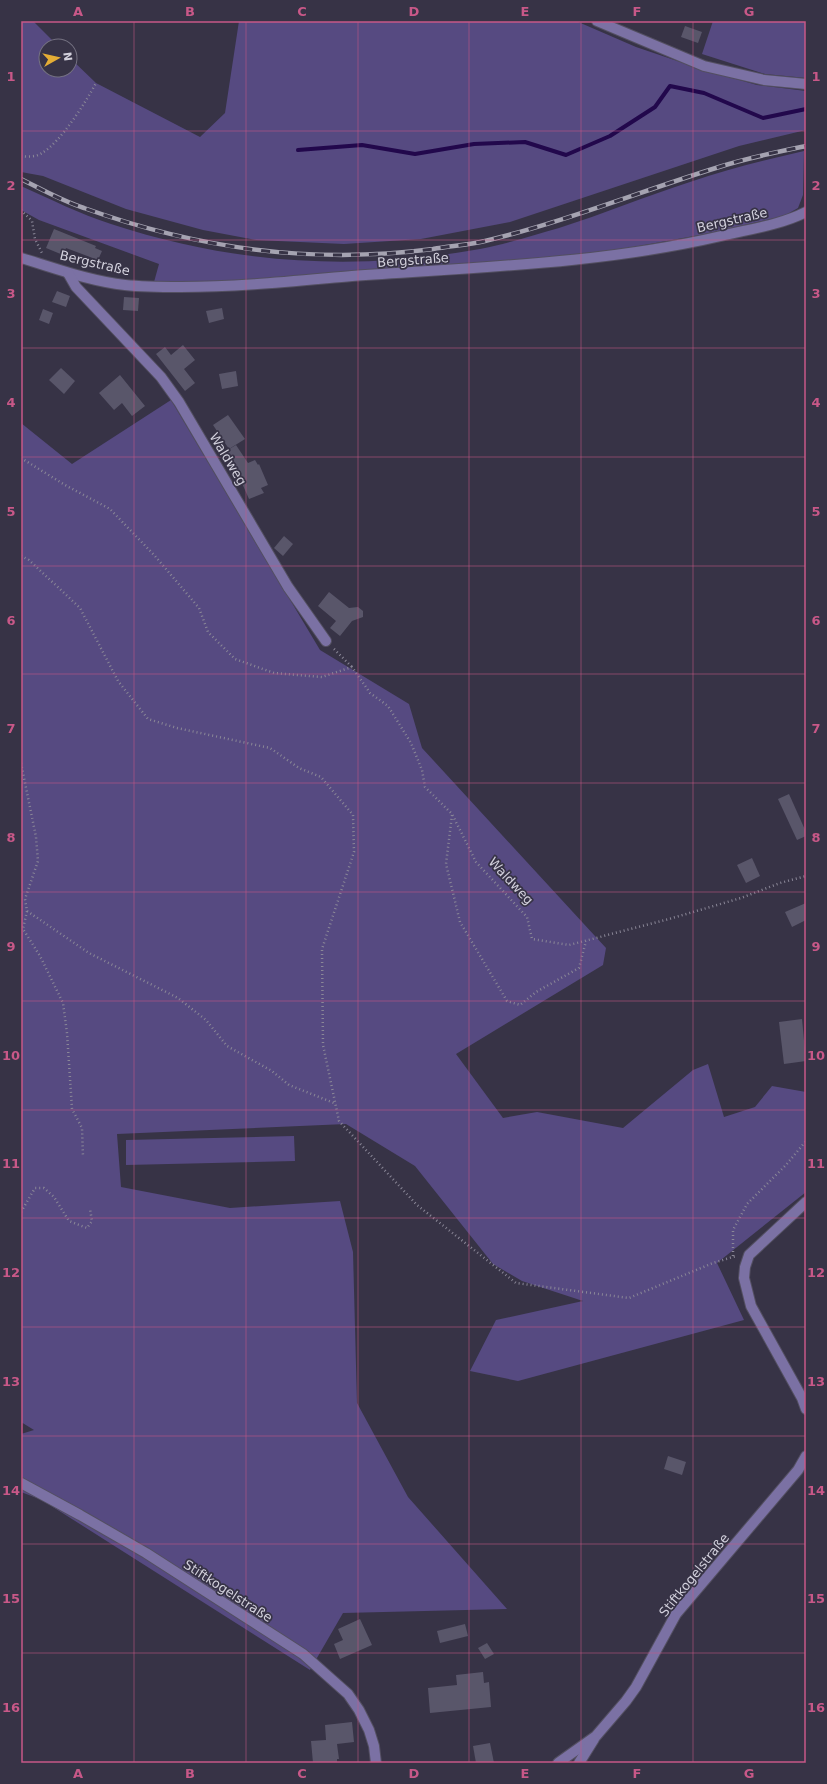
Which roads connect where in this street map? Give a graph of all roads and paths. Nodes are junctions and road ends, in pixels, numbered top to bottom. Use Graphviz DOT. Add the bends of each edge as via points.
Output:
graph roads {
  1 [pos="597,21"];
  2 [pos="96,83"];
  3 [pos="806,84"];
  4 [pos="21,156"];
  5 [pos="21,210"];
  6 [pos="806,212"];
  7 [pos="21,258"];
  8 [pos="47,265"];
  9 [pos="68,273"];
  10 [pos="21,458"];
  11 [pos="21,556"];
  12 [pos="326,641"];
  13 [pos="352,667"];
  14 [pos="21,764"];
  15 [pos="452,814"];
  16 [pos="806,876"];
  17 [pos="27,911"];
  18 [pos="586,941"];
  19 [pos="335,1104"];
  20 [pos="806,1141"];
  21 [pos="83,1157"];
  22 [pos="806,1202"];
  23 [pos="90,1209"];
  24 [pos="21,1212"];
  25 [pos="749,1255"];
  26 [pos="733,1256"];
  27 [pos="806,1409"];
  28 [pos="806,1456"];
  29 [pos="21,1483"];
  30 [pos="596,1736"];
  31 [pos="376,1763"];
  32 [pos="558,1763"];
  33 [pos="579,1763"];
  1 -- 3 [label="street" via="704,66 764,80"];
  2 -- 4 [label="path" via="88,98 52,146 42,154"];
  5 -- 8 [label="path" via="32,221 35,239"];
  6 -- 9 [label="street, Bergstraße" via="790,220 695,242 596,257 448,271 231,287 124,285"];
  7 -- 8 [label="street, Bergstraße"];
  8 -- 9 [label="street, Bergstraße"];
  9 -- 12 [label="street, Waldweg" via="76,287 161,377 179,402 288,586"];
  10 -- 13 [label="path" via="110,510 155,556 199,608 208,632 235,659 274,673 322,678"];
  11 -- 19 [label="path" via="29,560 80,608 118,681 148,719 177,728 270,748 299,768 321,776 353,815 354,852 322,949 323,1045"];
  12 -- 13 [label="path, Waldweg"];
  13 -- 15 [label="path, Waldweg" via="370,692 388,706 411,743 422,770 425,787"];
  14 -- 17 [label="path" via="36,838 38,861 26,899"];
  15 -- 18 [label="path, Waldweg" via="476,862 527,917 532,939 569,946"];
  15 -- 18 [label="path" via="446,864 460,922 507,1001 520,1005 536,992 579,968"];
  16 -- 18 [label="path, Waldweg" via="741,898"];
  17 -- 19 [label="path" via="89,953 178,998 206,1020 226,1046 272,1071 289,1085"];
  17 -- 21 [label="path" via="23,929 40,956 63,1003 72,1109 82,1128"];
  19 -- 26 [label="path" via="339,1121 417,1205 516,1283 629,1298"];
  20 -- 26 [label="path" via="747,1204 733,1230"];
  22 -- 25 [label="street"];
  23 -- 24 [label="path" via="92,1221 86,1228 69,1221 54,1197 44,1188 35,1188"];
  25 -- 26 [label="path"];
  25 -- 27 [label="street" via="744,1278 751,1306"];
  28 -- 30 [label="street, Stiftkogelstraße" via="798,1470 676,1614 636,1687"];
  29 -- 31 [label="street, Stiftkogelstraße" via="146,1553 304,1654 352,1699 369,1730"];
  30 -- 32 [label="street, Stiftkogelstraße"];
  30 -- 33 [label="street"];
}
